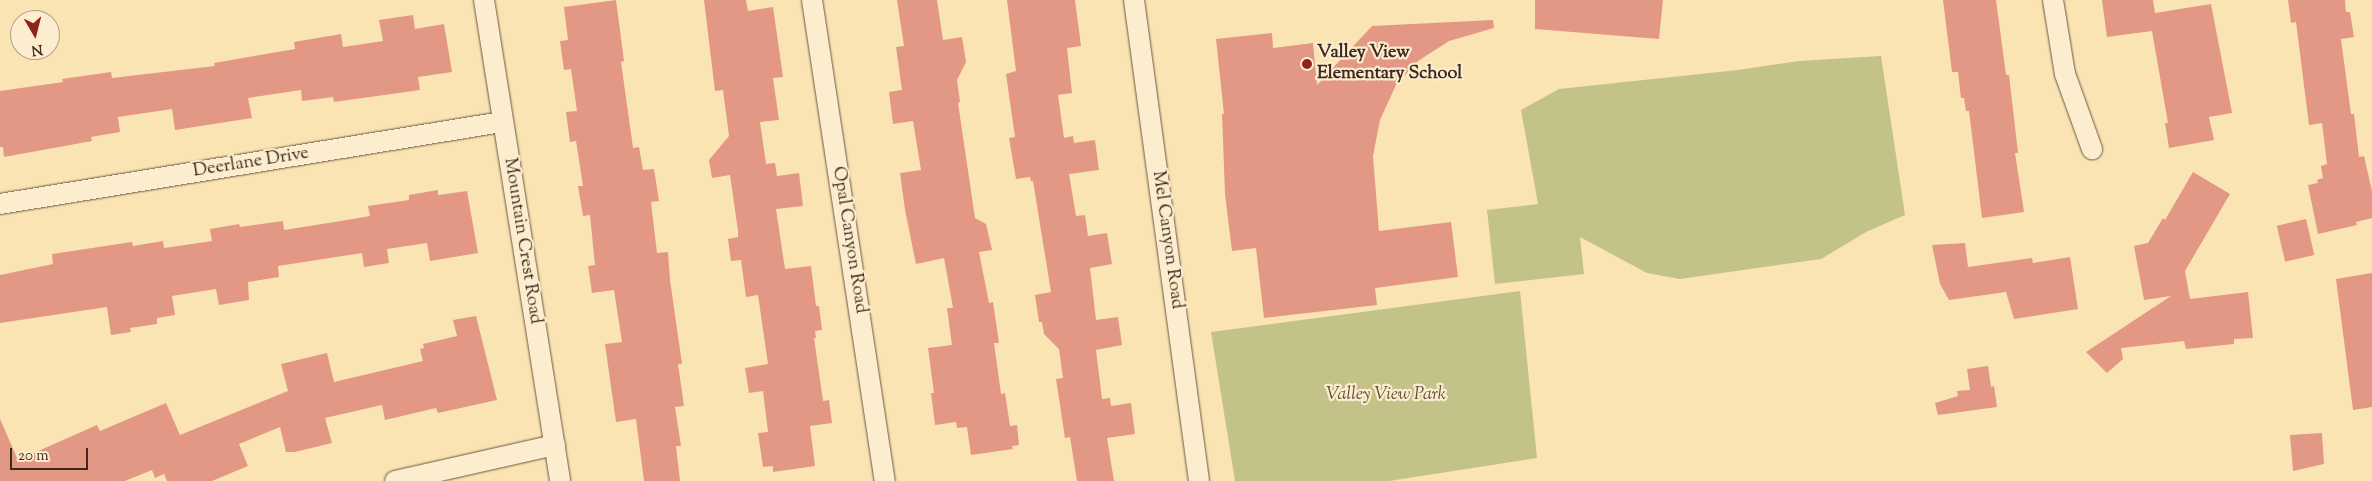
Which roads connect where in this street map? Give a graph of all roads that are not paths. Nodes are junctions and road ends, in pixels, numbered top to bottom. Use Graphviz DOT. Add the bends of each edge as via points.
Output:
graph roads {
  1 [pos="484,0"];
  2 [pos="812,0"];
  3 [pos="1134,0"];
  4 [pos="2053,0"];
  5 [pos="502,122"];
  6 [pos="2092,149"];
  7 [pos="0,204"];
  8 [pos="555,445"];
  9 [pos="395,481"];
  10 [pos="560,481"];
  11 [pos="885,481"];
  12 [pos="1199,481"];
  1 -- 5 [label="street, Mountain Crest Road"];
  2 -- 11 [label="street, Opal Canyon Road"];
  3 -- 12 [label="street, Mel Canyon Road"];
  4 -- 6 [label="street" via="2065,74"];
  5 -- 7 [label="street, Deerlane Drive"];
  5 -- 8 [label="street, Mountain Crest Road"];
  8 -- 9 [label="street"];
  8 -- 10 [label="street, Mountain Crest Road"];
}
